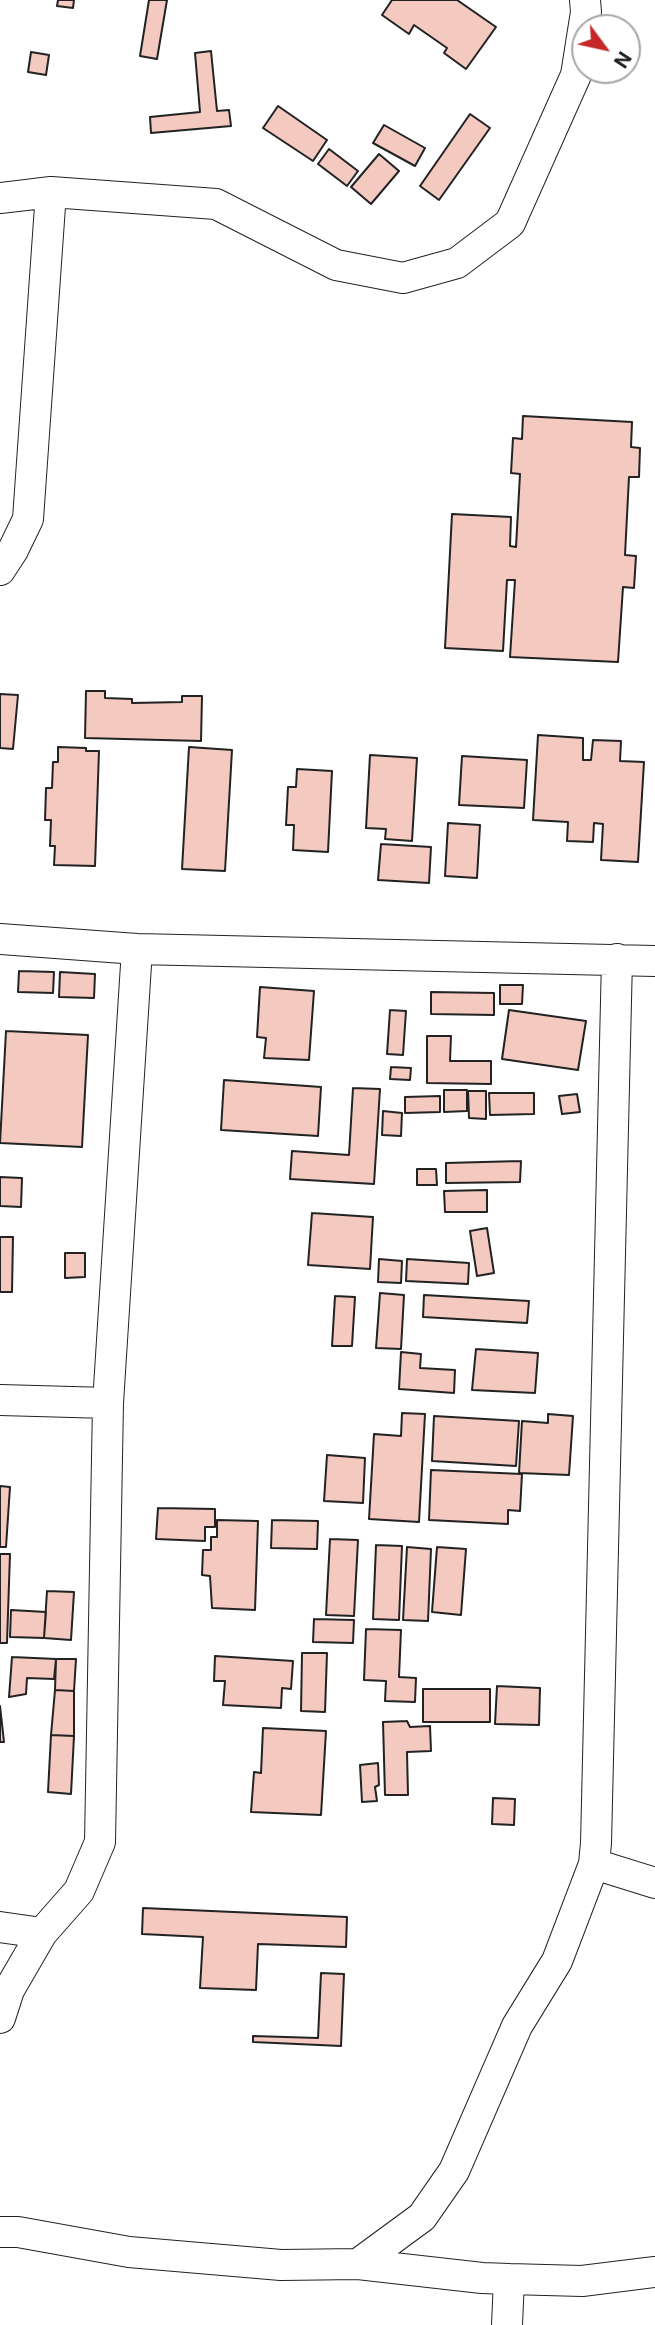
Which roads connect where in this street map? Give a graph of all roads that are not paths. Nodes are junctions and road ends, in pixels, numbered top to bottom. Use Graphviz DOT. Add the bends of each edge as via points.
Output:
graph roads {
  1 [pos="585,0"];
  2 [pos="51,192"];
  3 [pos="0,198"];
  4 [pos="0,570"];
  5 [pos="0,939"];
  6 [pos="137,949"];
  7 [pos="617,959"];
  8 [pos="655,961"];
  9 [pos="0,1400"];
  10 [pos="108,1403"];
  11 [pos="594,1864"];
  12 [pos="655,1883"];
  13 [pos="0,1927"];
  14 [pos="42,1933"];
  15 [pos="0,2018"];
  16 [pos="0,2232"];
  17 [pos="358,2264"];
  18 [pos="655,2272"];
  19 [pos="509,2279"];
  20 [pos="507,2325"];
  1 -- 2 [label="street" via="576,75 510,223 457,263 403,278 336,265 216,204"];
  2 -- 3 [label="street"];
  2 -- 4 [label="street" via="28,519"];
  5 -- 6 [label="street"];
  6 -- 7 [label="street"];
  6 -- 10 [label="street"];
  7 -- 8 [label="street"];
  7 -- 11 [label="street"];
  9 -- 10 [label="street"];
  10 -- 14 [label="street" via="100,1842 79,1891"];
  11 -- 12 [label="street"];
  11 -- 17 [label="street" via="557,1961 517,2026 454,2171 422,2217"];
  13 -- 14 [label="street"];
  14 -- 15 [label="street" via="9,1990"];
  16 -- 17 [label="street" via="143,2253 281,2265"];
  17 -- 19 [label="street"];
  18 -- 19 [label="street" via="582,2281"];
  19 -- 20 [label="street"];
}
